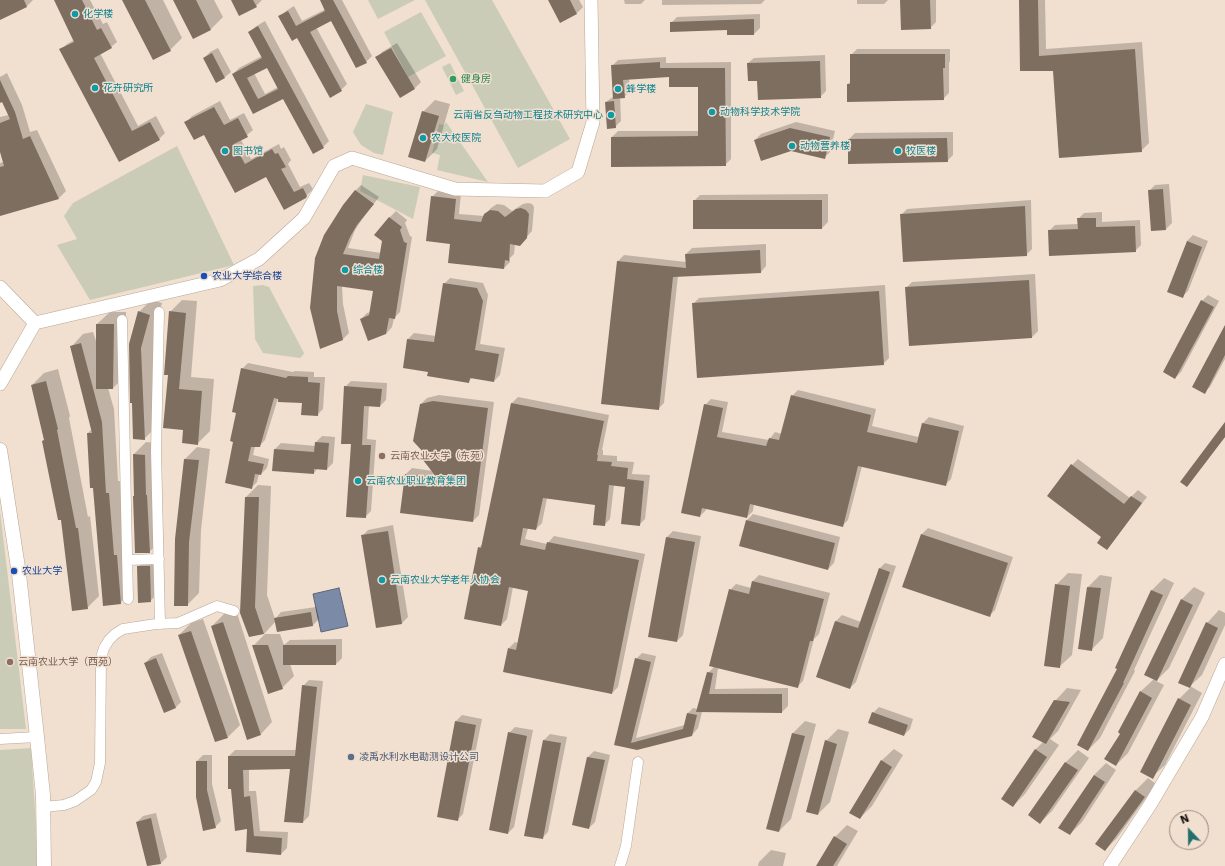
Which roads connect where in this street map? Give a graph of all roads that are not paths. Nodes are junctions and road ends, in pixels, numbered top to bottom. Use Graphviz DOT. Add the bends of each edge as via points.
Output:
graph roads {
  1 [pos="592,0"];
  2 [pos="0,287"];
  3 [pos="159,312"];
  4 [pos="122,320"];
  5 [pos="35,323"];
  6 [pos="0,384"];
  7 [pos="0,450"];
  8 [pos="159,559"];
  9 [pos="127,560"];
  10 [pos="128,599"];
  11 [pos="234,611"];
  12 [pos="160,624"];
  13 [pos="1225,664"];
  14 [pos="37,737"];
  15 [pos="0,739"];
  16 [pos="638,762"];
  17 [pos="43,807"];
  18 [pos="44,866"];
  19 [pos="620,866"];
  20 [pos="1110,866"];
  1 -- 5 [label="street" via="593,122 578,172 544,191 455,189 352,158 334,166 304,218 259,259 220,280"];
  2 -- 5 [label="street"];
  3 -- 8 [label="street" via="156,451"];
  4 -- 9 [label="street"];
  5 -- 6 [label="street"];
  7 -- 14 [label="main road" via="19,574"];
  8 -- 9 [label="street"];
  8 -- 12 [label="street"];
  9 -- 10 [label="street"];
  11 -- 12 [label="street" via="217,606 178,623"];
  12 -- 17 [label="street" via="123,629 109,640 101,658 100,763 96,782 91,790 75,802"];
  13 -- 20 [label="street" via="1202,717"];
  14 -- 15 [label="street"];
  14 -- 17 [label="main road"];
  16 -- 19 [label="street" via="626,846"];
  17 -- 18 [label="main road"];
}
